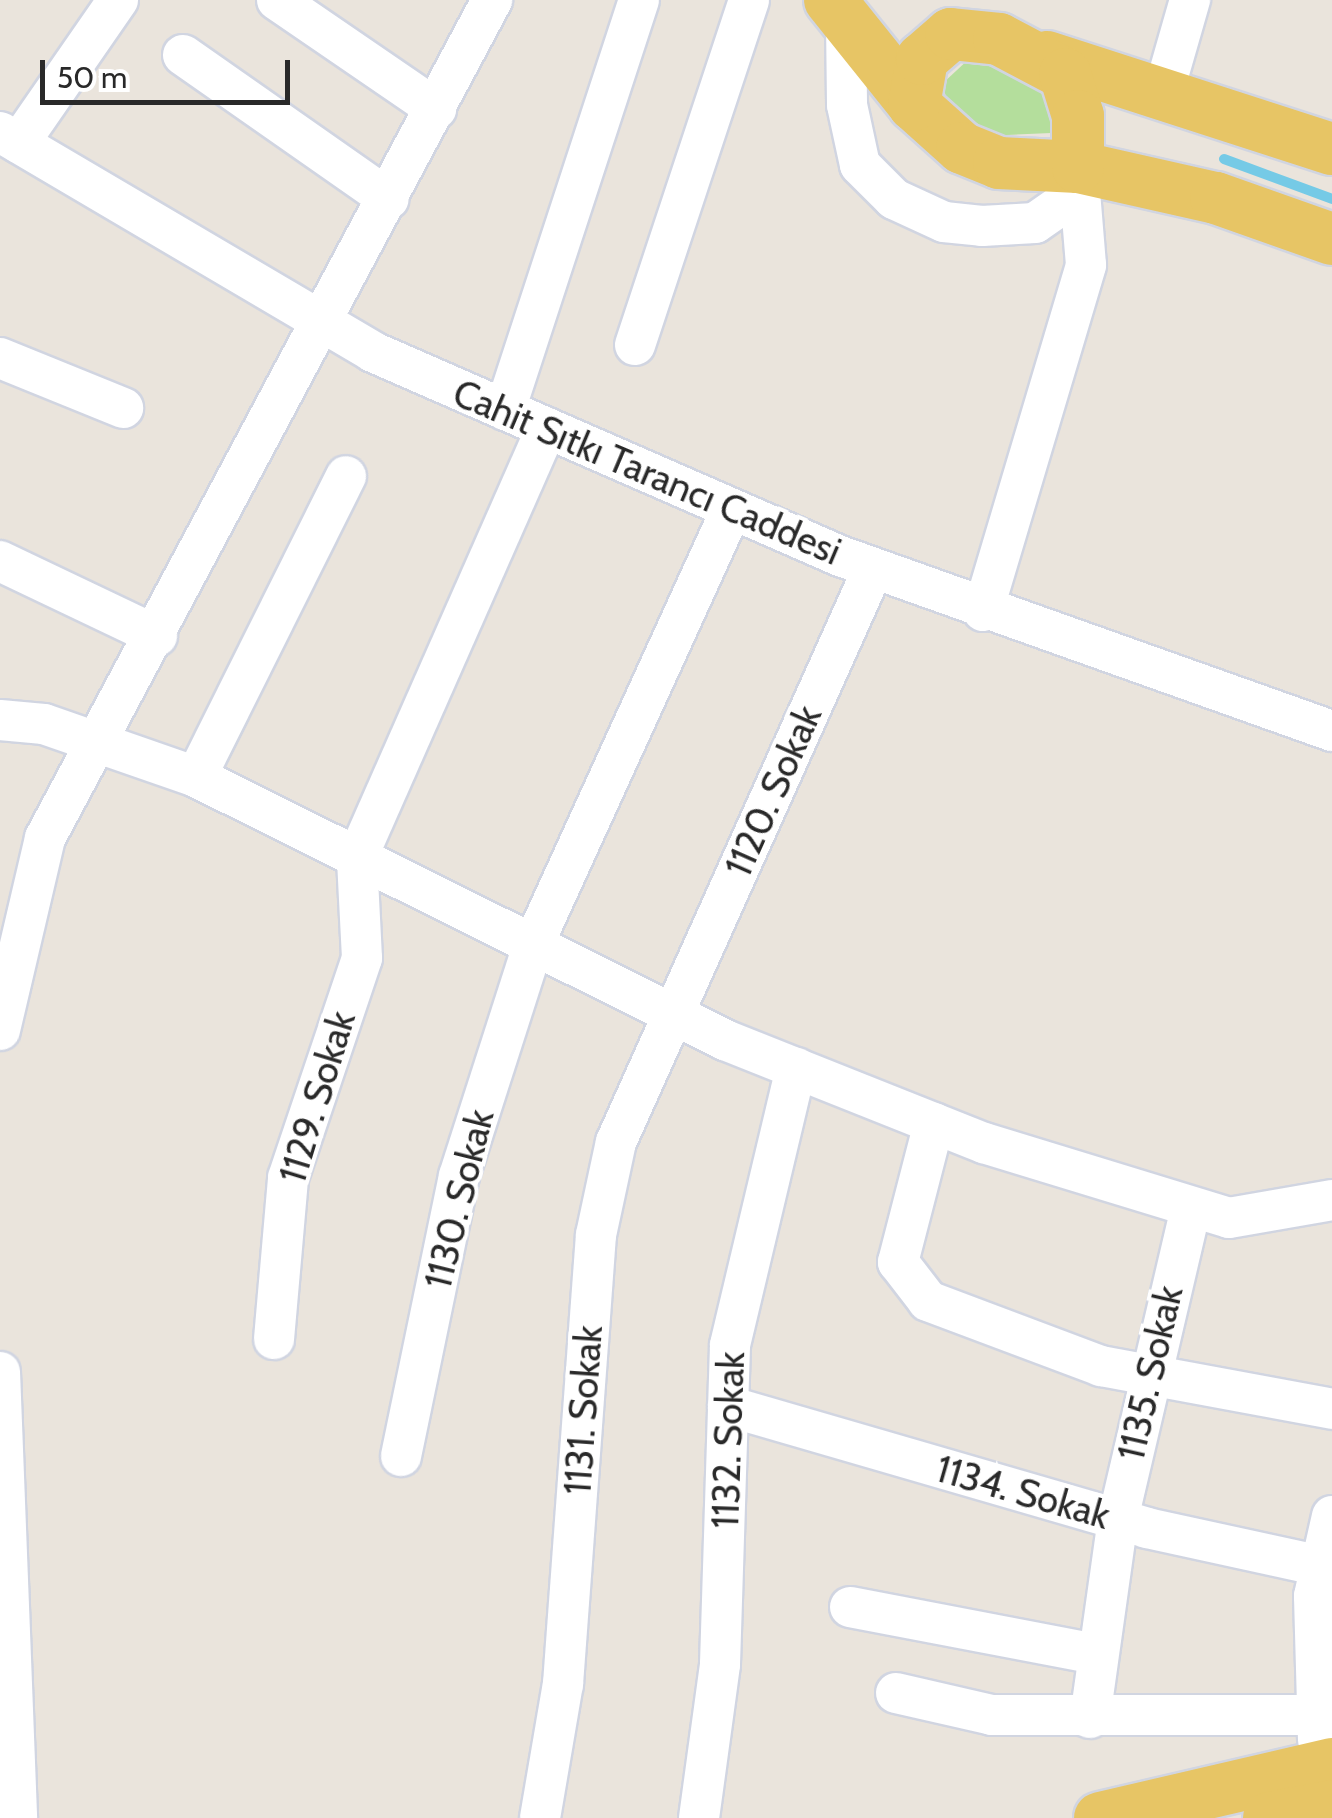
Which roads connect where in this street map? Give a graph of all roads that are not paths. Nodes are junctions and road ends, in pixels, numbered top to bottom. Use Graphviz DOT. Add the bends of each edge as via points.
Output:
graph roads {
  1 [pos="118,0"];
  2 [pos="277,0"];
  3 [pos="492,0"];
  4 [pos="639,0"];
  5 [pos="748,0"];
  6 [pos="1190,0"];
  7 [pos="838,10"];
  8 [pos="948,14"];
  9 [pos="183,55"];
  10 [pos="1047,57"];
  11 [pos="1164,88"];
  12 [pos="914,104"];
  13 [pos="436,109"];
  14 [pos="9,138"];
  15 [pos="1332,149"];
  16 [pos="1079,178"];
  17 [pos="389,199"];
  18 [pos="1332,239"];
  19 [pos="324,325"];
  20 [pos="635,345"];
  21 [pos="0,358"];
  22 [pos="123,408"];
  23 [pos="506,410"];
  24 [pos="547,428"];
  25 [pos="346,476"];
  26 [pos="732,509"];
  27 [pos="0,562"];
  28 [pos="873,569"];
  29 [pos="982,612"];
  30 [pos="157,636"];
  31 [pos="0,720"];
  32 [pos="1332,731"];
  33 [pos="100,742"];
  34 [pos="196,777"];
  35 [pos="357,858"];
  36 [pos="533,946"];
  37 [pos="673,1014"];
  38 [pos="0,1030"];
  39 [pos="796,1068"];
  40 [pos="934,1123"];
  41 [pos="1332,1200"];
  42 [pos="1191,1206"];
  43 [pos="274,1339"];
  44 [pos="0,1372"];
  45 [pos="1146,1376"];
  46 [pos="0,1394"];
  47 [pos="728,1406"];
  48 [pos="1332,1408"];
  49 [pos="401,1456"];
  50 [pos="1332,1516"];
  51 [pos="1118,1520"];
  52 [pos="1320,1566"];
  53 [pos="850,1606"];
  54 [pos="1096,1654"];
  55 [pos="896,1693"];
  56 [pos="1090,1718"];
  57 [pos="1325,1762"];
  58 [pos="17,1818"];
  59 [pos="540,1818"];
  60 [pos="699,1818"];
  61 [pos="1100,1818"];
  62 [pos="1268,1818"];
  1 -- 14 [label="street"];
  2 -- 13 [label="street"];
  3 -- 13 [label="street"];
  4 -- 23 [label="street"];
  5 -- 20 [label="street"];
  6 -- 11 [label="street"];
  7 -- 12 [label="main road"];
  7 -- 16 [label="street" via="860,165 894,198 944,222 1035,223"];
  8 -- 10 [label="main road"];
  8 -- 12 [label="main road" via="922,59"];
  9 -- 17 [label="street"];
  10 -- 11 [label="main road"];
  10 -- 16 [label="main road" via="1074,96"];
  11 -- 15 [label="main road"];
  12 -- 16 [label="main road" via="962,148 999,163"];
  13 -- 17 [label="street"];
  14 -- 19 [label="street, Cahit Sıtkı Tarancı Caddesi"];
  16 -- 18 [label="main road" via="1216,198"];
  16 -- 29 [label="street" via="1086,265"];
  17 -- 19 [label="street"];
  19 -- 23 [label="street, Cahit Sıtkı Tarancı Caddesi"];
  19 -- 30 [label="street"];
  21 -- 22 [label="street"];
  23 -- 24 [label="street, Cahit Sıtkı Tarancı Caddesi"];
  24 -- 26 [label="street, Cahit Sıtkı Tarancı Caddesi"];
  24 -- 35 [label="street"];
  25 -- 34 [label="street"];
  26 -- 28 [label="street, Cahit Sıtkı Tarancı Caddesi"];
  26 -- 36 [label="street, 1130. Sokak"];
  27 -- 30 [label="street"];
  28 -- 29 [label="street, Cahit Sıtkı Tarancı Caddesi"];
  28 -- 37 [label="street, 1120. Sokak"];
  29 -- 32 [label="street, Cahit Sıtkı Tarancı Caddesi"];
  30 -- 33 [label="street"];
  31 -- 33 [label="street"];
  33 -- 34 [label="street"];
  33 -- 38 [label="street" via="45,838"];
  34 -- 35 [label="street"];
  35 -- 36 [label="street"];
  35 -- 43 [label="street, 1129. Sokak" via="362,958 288,1178"];
  36 -- 37 [label="street"];
  36 -- 49 [label="street, 1130. Sokak" via="459,1176"];
  37 -- 39 [label="street"];
  37 -- 59 [label="street, 1131. Sokak" via="616,1142 596,1235 563,1684"];
  39 -- 40 [label="street"];
  39 -- 47 [label="street, 1132. Sokak" via="730,1345"];
  40 -- 42 [label="street"];
  40 -- 45 [label="street" via="898,1262 928,1301"];
  41 -- 42 [label="street" via="1229,1218"];
  42 -- 45 [label="street, 1135. Sokak"];
  44 -- 46 [label="street"];
  45 -- 48 [label="street"];
  45 -- 51 [label="street, 1135. Sokak"];
  46 -- 58 [label="street"];
  47 -- 51 [label="street, 1134. Sokak"];
  47 -- 60 [label="street, 1132. Sokak" via="720,1664"];
  50 -- 52 [label="street"];
  51 -- 52 [label="street, 1134. Sokak"];
  51 -- 54 [label="street, 1135. Sokak"];
  52 -- 57 [label="street"];
  53 -- 54 [label="street"];
  54 -- 56 [label="street, 1135. Sokak"];
  55 -- 56 [label="street" via="992,1714"];
  56 -- 57 [label="street"];
  57 -- 61 [label="main road"];
  57 -- 62 [label="main road"];
}
